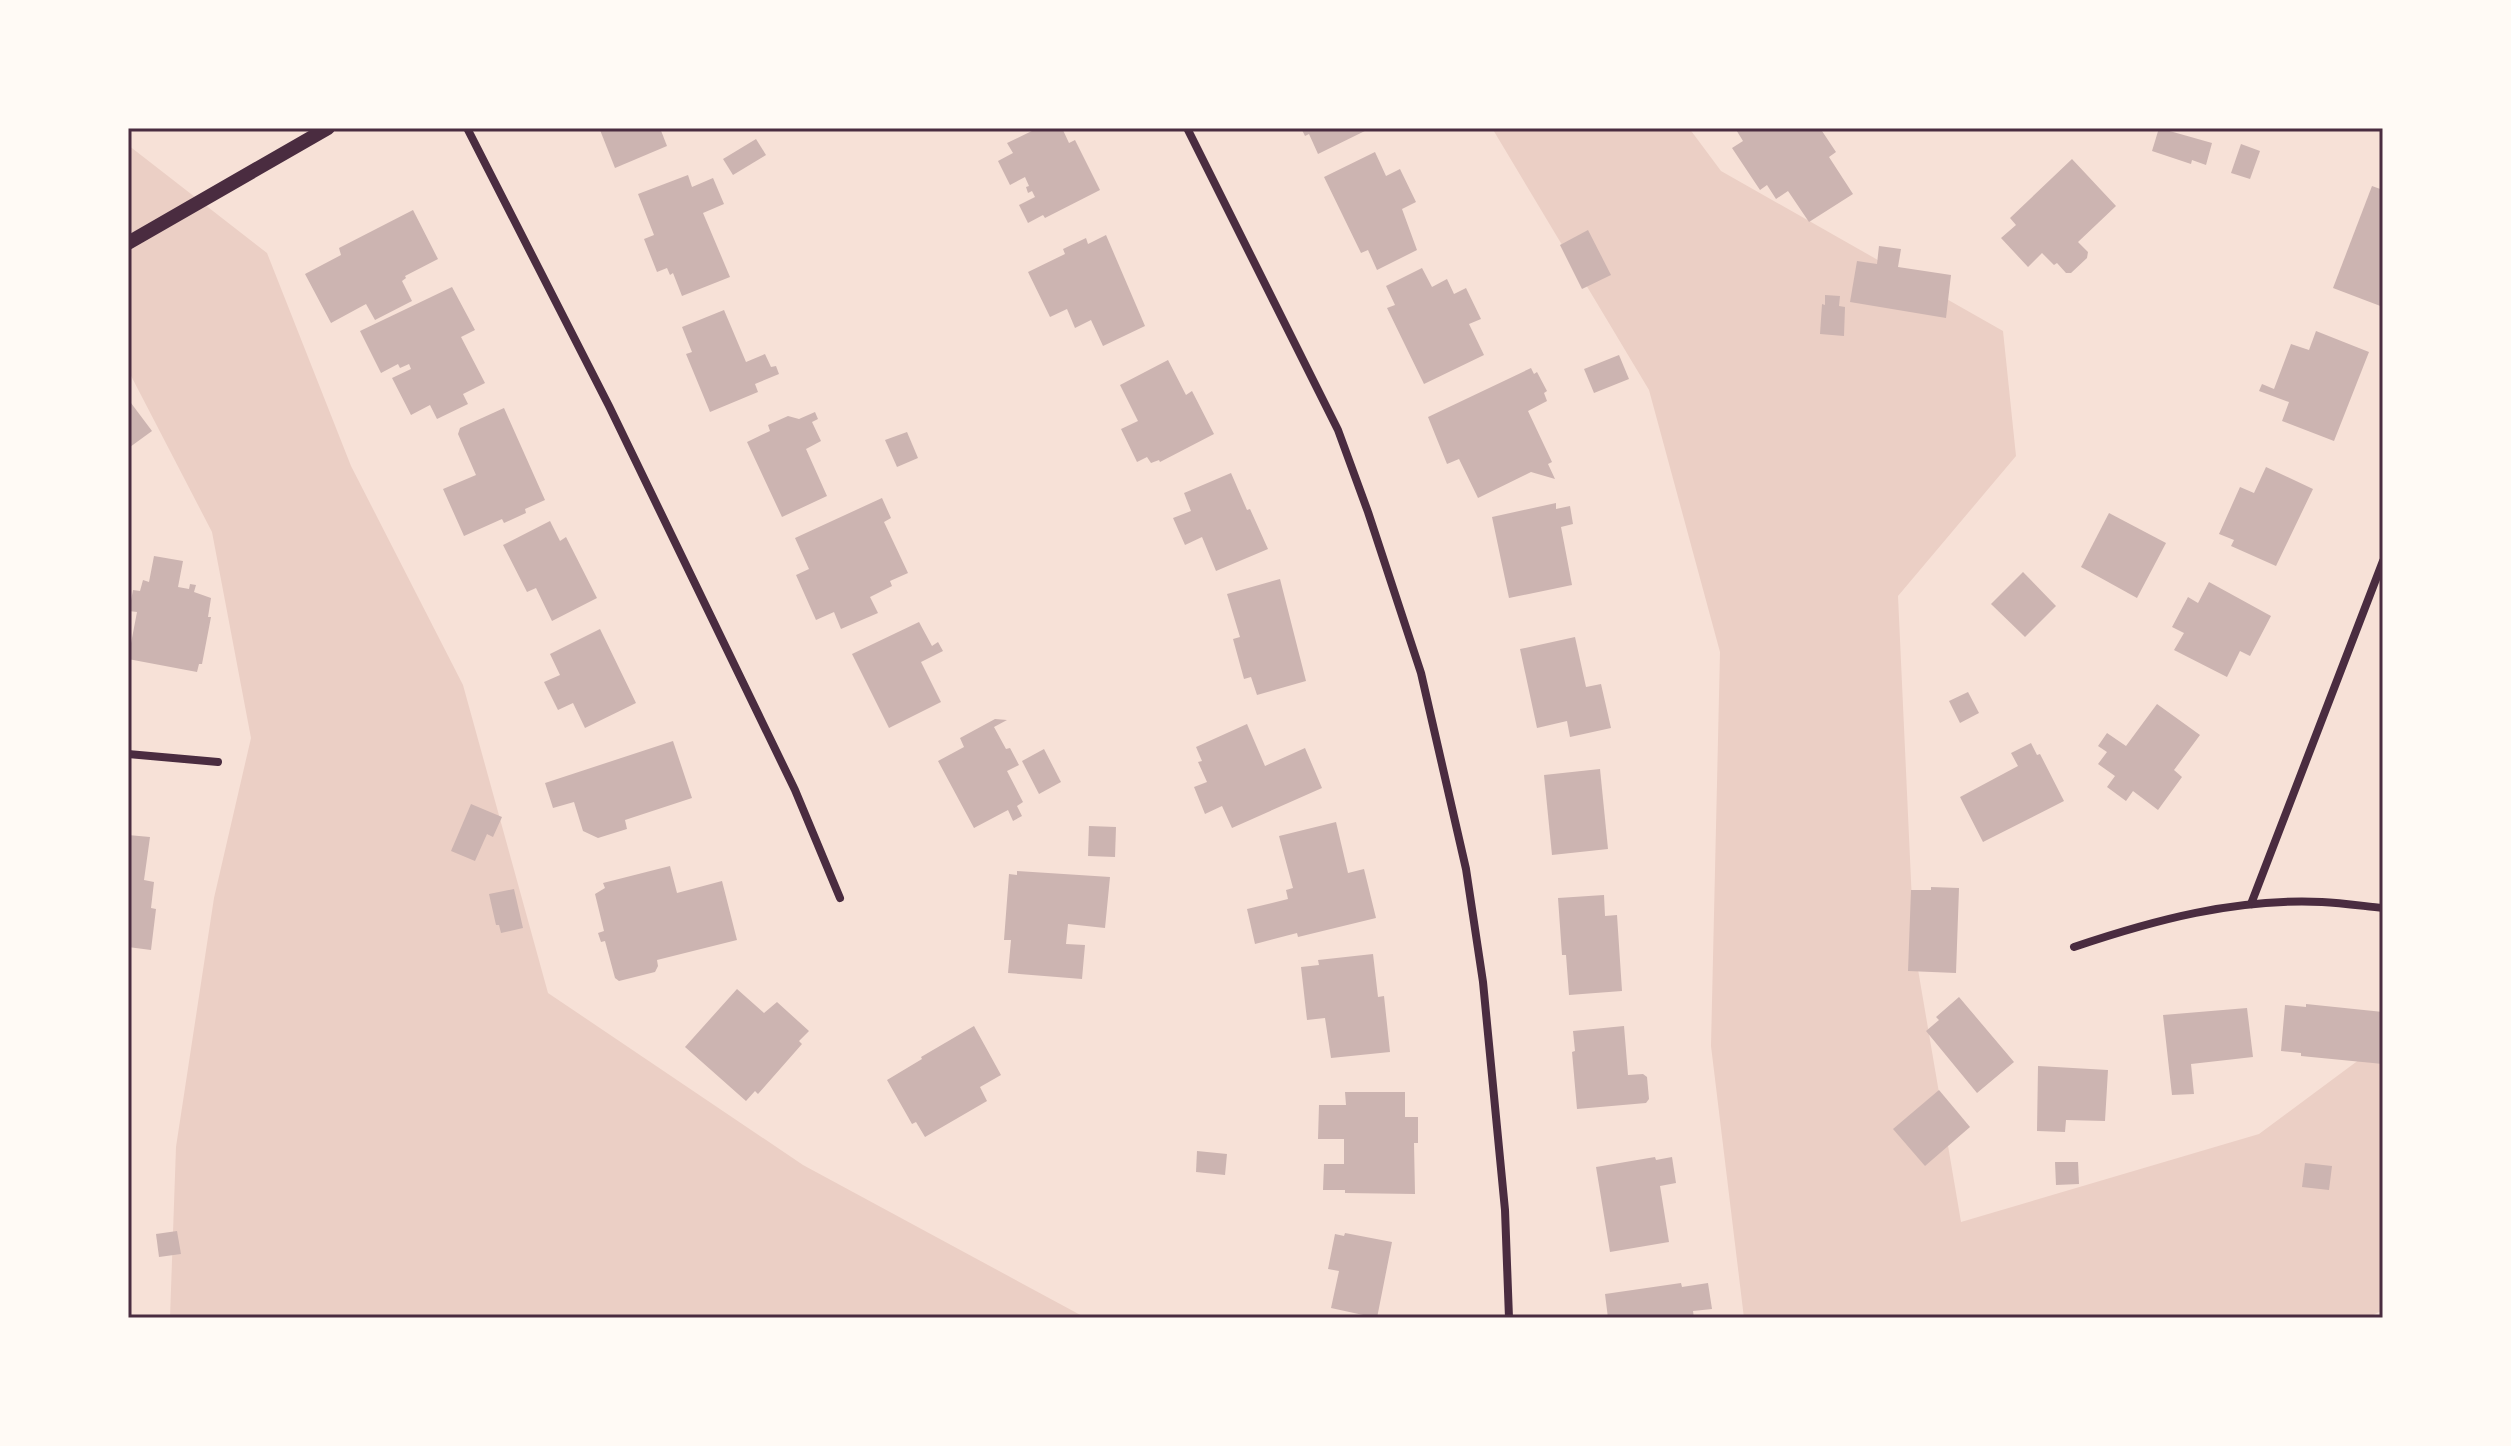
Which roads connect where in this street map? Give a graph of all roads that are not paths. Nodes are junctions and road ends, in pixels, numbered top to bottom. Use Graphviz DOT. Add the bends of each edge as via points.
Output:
graph roads {
  1 [pos="328,128"];
  2 [pos="467,128"];
  3 [pos="1187,128"];
  4 [pos="128,243"];
  5 [pos="2383,561"];
  6 [pos="128,754"];
  7 [pos="218,762"];
  8 [pos="840,898"];
  9 [pos="2251,904"];
  10 [pos="2383,908"];
  11 [pos="2074,947"];
  12 [pos="1509,1318"];
  1 -- 4 [label="street"];
  2 -- 8 [label="street" via="761,719"];
  3 -- 12 [label="street" via="1338,430 1421,673 1466,869 1483,982 1505,1210"];
  5 -- 9 [label="street"];
  6 -- 7 [label="street"];
  9 -- 10 [label="street" via="2320,902"];
  9 -- 11 [label="street" via="2131,928"];
}
